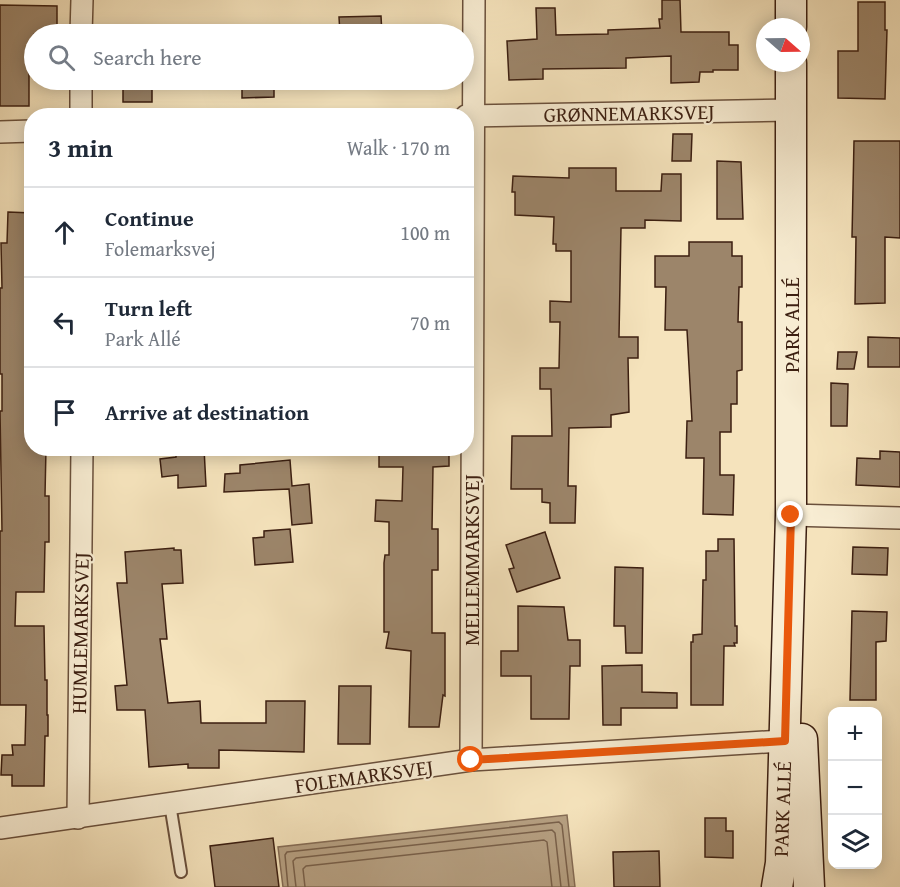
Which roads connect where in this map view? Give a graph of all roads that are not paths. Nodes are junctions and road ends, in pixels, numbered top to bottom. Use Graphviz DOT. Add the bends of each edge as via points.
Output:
graph roads {
  1 [pos="82,0"];
  2 [pos="474,0"];
  3 [pos="791,0"];
  4 [pos="791,18"];
  5 [pos="81,24"];
  6 [pos="473,24"];
  7 [pos="791,72"];
  8 [pos="81,90"];
  9 [pos="470,90"];
  10 [pos="81,108"];
  11 [pos="469,108"];
  12 [pos="792,110"];
  13 [pos="474,116"];
  14 [pos="24,131"];
  15 [pos="0,132"];
  16 [pos="82,456"];
  17 [pos="470,456"];
  18 [pos="791,515"];
  19 [pos="900,518"];
  20 [pos="793,740"];
  21 [pos="471,760"];
  22 [pos="170,804"];
  23 [pos="78,818"];
  24 [pos="0,828"];
  25 [pos="181,872"];
  26 [pos="777,887"];
  27 [pos="810,887"];
  1 -- 5 [label="street"];
  2 -- 6 [label="street, MELLEMMARKSVEJ"];
  3 -- 4 [label="street"];
  7 -- 12 [label="street, PARK ALLÉ"];
  8 -- 10 [label="street"];
  9 -- 11 [label="street, MELLEMMARKSVEJ"];
  12 -- 13 [label="street, GRØNNEMARKSVEJ"];
  12 -- 18 [label="street, PARK ALLÉ"];
  14 -- 15 [label="street"];
  16 -- 23 [label="street, HUMLEMARKSVEJ"];
  17 -- 21 [label="street, MELLEMMARKSVEJ"];
  18 -- 19 [label="street"];
  18 -- 20 [label="street, PARK ALLÉ"];
  20 -- 21 [label="street, FOLEMARKSVEJ"];
  20 -- 26 [label="street, PARK ALLÉ"];
  20 -- 27 [label="street, PARK ALLÉ"];
  21 -- 22 [label="street, FOLEMARKSVEJ"];
  22 -- 23 [label="street, FOLEMARKSVEJ"];
  22 -- 25 [label="lane"];
  23 -- 24 [label="street, FOLEMARKSVEJ"];
}
